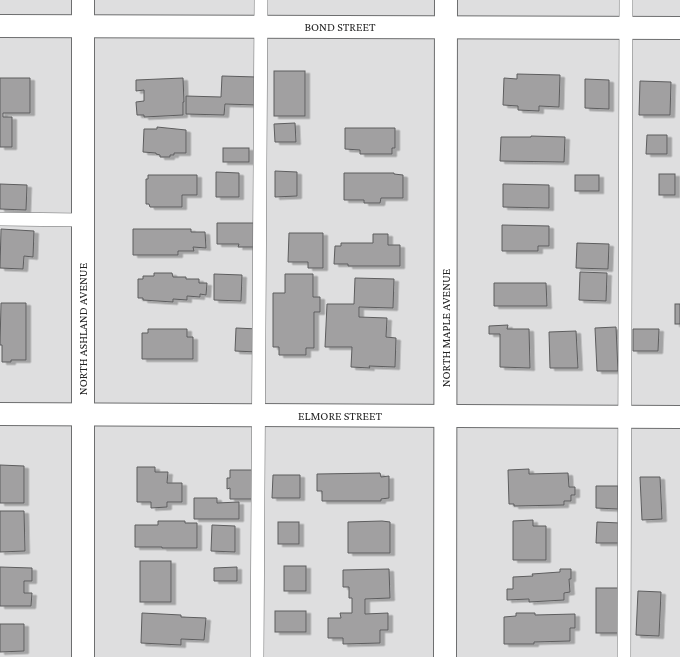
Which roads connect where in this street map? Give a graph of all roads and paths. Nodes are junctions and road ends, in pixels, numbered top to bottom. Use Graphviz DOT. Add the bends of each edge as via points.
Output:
graph roads {
  1 [pos="83,0"];
  2 [pos="261,0"];
  3 [pos="446,0"];
  4 [pos="626,0"];
  5 [pos="0,26"];
  6 [pos="83,26"];
  7 [pos="261,26"];
  8 [pos="446,27"];
  9 [pos="627,27"];
  10 [pos="680,28"];
  11 [pos="0,219"];
  12 [pos="83,220"];
  13 [pos="0,414"];
  14 [pos="83,415"];
  15 [pos="258,416"];
  16 [pos="445,416"];
  17 [pos="625,417"];
  18 [pos="680,417"];
  19 [pos="83,657"];
  20 [pos="257,657"];
  21 [pos="445,657"];
  22 [pos="624,657"];
  1 -- 6 [label="street, NORTH ASHLAND AVENUE"];
  2 -- 7 [label="lane"];
  3 -- 8 [label="street, NORTH MAPLE AVENUE"];
  4 -- 9 [label="lane"];
  5 -- 6 [label="street, BOND STREET"];
  6 -- 7 [label="street, BOND STREET"];
  6 -- 12 [label="street, NORTH ASHLAND AVENUE"];
  7 -- 8 [label="street, BOND STREET"];
  7 -- 15 [label="lane"];
  8 -- 9 [label="street, BOND STREET"];
  8 -- 16 [label="street, NORTH MAPLE AVENUE"];
  9 -- 10 [label="street, BOND STREET"];
  9 -- 17 [label="lane"];
  11 -- 12 [label="lane"];
  12 -- 14 [label="street, NORTH ASHLAND AVENUE"];
  13 -- 14 [label="street, ELMORE STREET"];
  14 -- 15 [label="street, ELMORE STREET"];
  14 -- 19 [label="street, NORTH ASHLAND AVENUE"];
  15 -- 16 [label="street, ELMORE STREET"];
  15 -- 20 [label="lane"];
  16 -- 17 [label="street, ELMORE STREET"];
  16 -- 21 [label="street, NORTH MAPLE AVENUE"];
  17 -- 18 [label="street, ELMORE STREET"];
  17 -- 22 [label="lane"];
}
